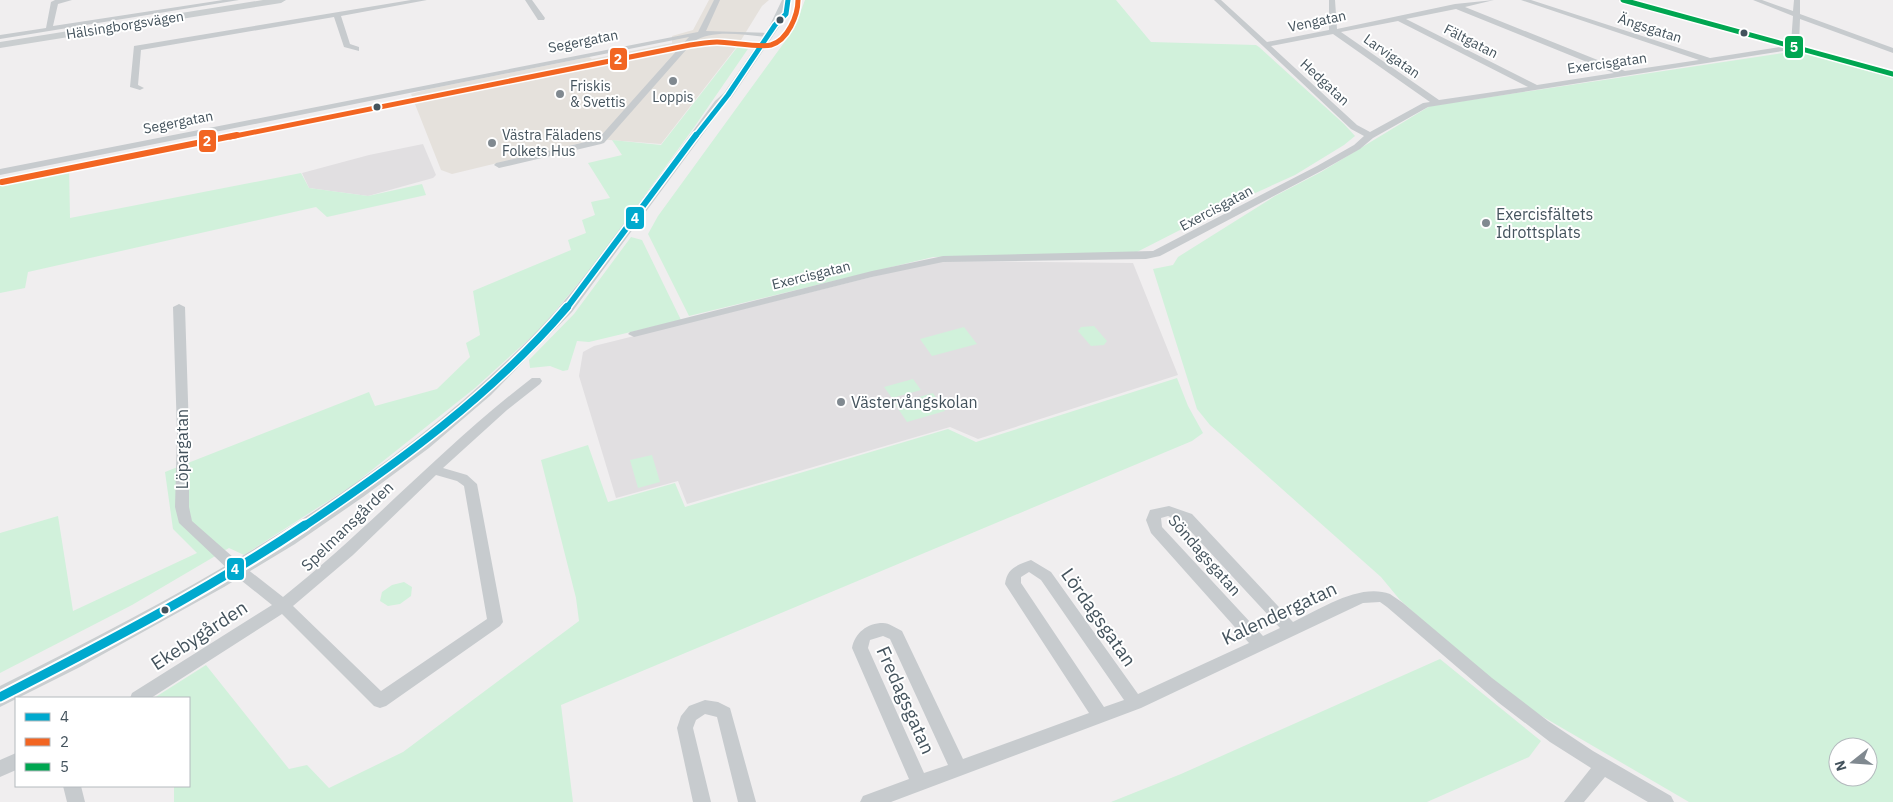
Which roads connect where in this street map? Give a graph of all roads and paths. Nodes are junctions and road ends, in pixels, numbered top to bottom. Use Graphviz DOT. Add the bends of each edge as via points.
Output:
graph roads {
  1 [pos="69,0"];
  2 [pos="236,0"];
  3 [pos="280,0"];
  4 [pos="424,0"];
  5 [pos="528,0"];
  6 [pos="717,0"];
  7 [pos="779,0"];
  8 [pos="787,0"];
  9 [pos="1217,0"];
  10 [pos="1332,0"];
  11 [pos="1447,0"];
  12 [pos="1491,0"];
  13 [pos="1524,0"];
  14 [pos="1623,0"];
  15 [pos="1756,0"];
  16 [pos="1797,0"];
  17 [pos="1456,6"];
  18 [pos="337,14"];
  19 [pos="1795,14"];
  20 [pos="1396,17"];
  21 [pos="541,18"];
  22 [pos="49,29"];
  23 [pos="1333,30"];
  24 [pos="701,33"];
  25 [pos="765,35"];
  26 [pos="0,37"];
  27 [pos="0,45"];
  28 [pos="1265,45"];
  29 [pos="1792,46"];
  30 [pos="356,50"];
  31 [pos="1893,51"];
  32 [pos="1711,61"];
  33 [pos="1624,74"];
  34 [pos="1893,74"];
  35 [pos="1536,87"];
  36 [pos="140,88"];
  37 [pos="1436,102"];
  38 [pos="1370,136"];
  39 [pos="499,165"];
  40 [pos="0,172"];
  41 [pos="179,306"];
  42 [pos="634,334"];
  43 [pos="536,380"];
  44 [pos="432,469"];
  45 [pos="237,569"];
  46 [pos="283,606"];
  47 [pos="1292,631"];
  48 [pos="1261,645"];
  49 [pos="0,697"];
  50 [pos="140,697"];
  51 [pos="1135,703"];
  52 [pos="1101,716"];
  53 [pos="15,761"];
  54 [pos="1603,766"];
  55 [pos="0,769"];
  56 [pos="959,769"];
  57 [pos="920,783"];
  58 [pos="72,787"];
  59 [pos="76,802"];
  60 [pos="702,802"];
  61 [pos="747,802"];
  62 [pos="869,802"];
  63 [pos="1573,802"];
  64 [pos="1665,802"];
  1 -- 22 [label="street" via="55,2"];
  2 -- 22 [label="street"];
  3 -- 27 [label="street, Hälsingborgsvägen"];
  4 -- 18 [label="street"];
  5 -- 21 [label="street"];
  6 -- 24 [label="street"];
  7 -- 25 [label="street"];
  8 -- 25 [label="street"];
  9 -- 28 [label="street, Hedgatan"];
  10 -- 23 [label="street"];
  11 -- 17 [label="street"];
  12 -- 17 [label="street, Vengatan"];
  13 -- 32 [label="street, Ängsgatan"];
  14 -- 29 [label="street"];
  15 -- 19 [label="street"];
  16 -- 19 [label="street"];
  17 -- 20 [label="street, Vengatan"];
  17 -- 33 [label="street"];
  18 -- 30 [label="street" via="347,46"];
  18 -- 36 [label="street" via="137,48 134,87"];
  19 -- 29 [label="street" via="1795,44"];
  19 -- 31 [label="street"];
  20 -- 23 [label="street, Vengatan"];
  20 -- 35 [label="street, Fältgatan"];
  22 -- 26 [label="street"];
  23 -- 28 [label="street, Vengatan"];
  23 -- 37 [label="street, Larvigatan"];
  24 -- 25 [label="street, Segergatan"];
  24 -- 39 [label="street" via="690,40 601,141"];
  24 -- 40 [label="street, Segergatan"];
  25 -- 45 [label="street" via="719,104 594,274 528,350 469,404 379,475"];
  28 -- 38 [label="street, Hedgatan" via="1354,127"];
  29 -- 32 [label="street, Exercisgatan"];
  29 -- 34 [label="street"];
  32 -- 33 [label="street, Exercisgatan"];
  33 -- 35 [label="street, Exercisgatan"];
  35 -- 37 [label="street, Exercisgatan"];
  37 -- 38 [label="street, Exercisgatan" via="1426,104"];
  38 -- 42 [label="street, Exercisgatan" via="1320,168 1156,254 1136,257 943,258"];
  41 -- 45 [label="street, Löpargatan" via="182,507 186,523"];
  43 -- 44 [label="street, Spelmansgården" via="500,406"];
  44 -- 46 [label="street, Spelmansgården" via="330,567"];
  44 -- 46 [label="street" via="462,478 470,484 495,622 380,701"];
  45 -- 46 [label="street"];
  45 -- 49 [label="street" via="87,653"];
  46 -- 50 [label="street, Ekebygården"];
  47 -- 48 [label="street, Kalendergatan"];
  47 -- 48 [label="street, Söndagsgatan" via="1187,518 1169,511 1155,514 1156,529"];
  47 -- 54 [label="street, Kalendergatan" via="1360,598 1384,596 1487,685 1543,728"];
  48 -- 51 [label="street, Kalendergatan"];
  51 -- 52 [label="street, Kalendergatan"];
  51 -- 52 [label="street, Lördagsgatan" via="1046,576 1031,566 1017,570 1013,584"];
  52 -- 56 [label="street, Kalendergatan"];
  53 -- 55 [label="street"];
  54 -- 63 [label="street"];
  54 -- 64 [label="street, Kalendergatan"];
  56 -- 57 [label="street, Kalendergatan"];
  56 -- 57 [label="street, Fredagsgatan" via="896,635 884,629 867,632 861,639 860,648"];
  57 -- 62 [label="street, Kalendergatan"];
  58 -- 59 [label="street"];
  60 -- 61 [label="street" via="685,728 687,719 695,710 706,706 715,706 724,713"];
}
